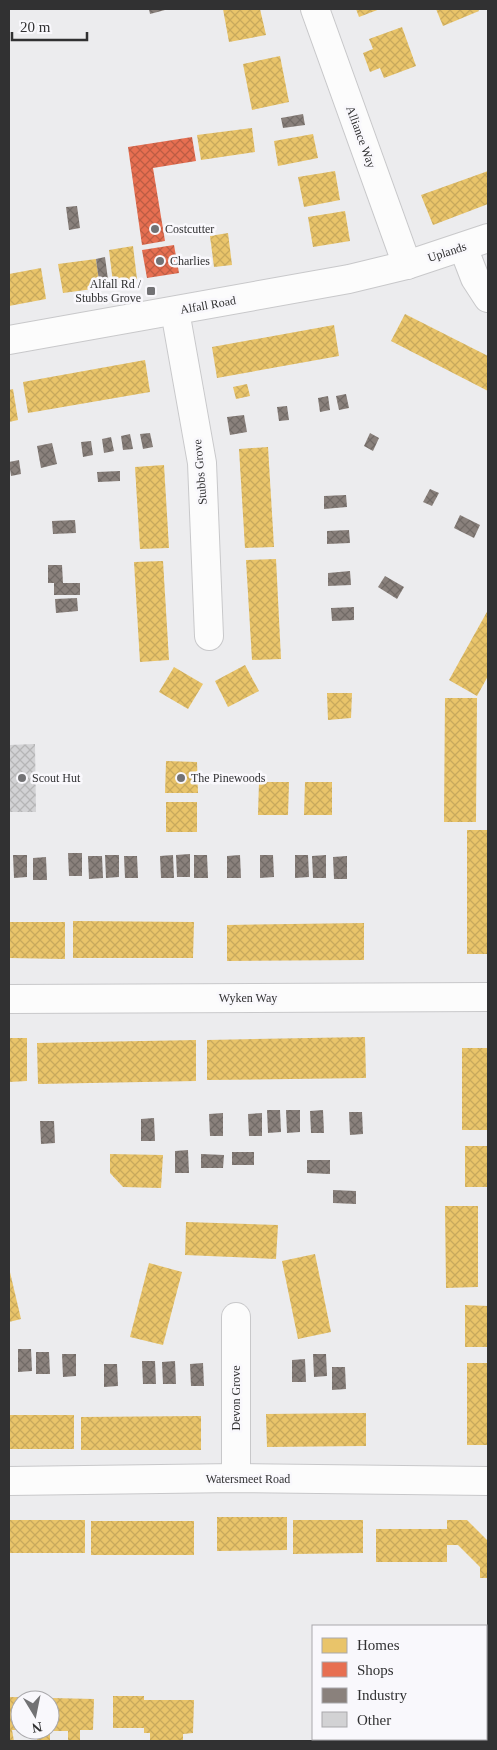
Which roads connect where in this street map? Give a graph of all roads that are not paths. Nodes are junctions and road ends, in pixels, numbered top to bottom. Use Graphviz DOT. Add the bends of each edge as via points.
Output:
graph roads {
  1 [pos="315,9"];
  2 [pos="488,238"];
  3 [pos="463,247"];
  4 [pos="407,265"];
  5 [pos="488,298"];
  6 [pos="176,311"];
  7 [pos="9,340"];
  8 [pos="210,636"];
  9 [pos="488,997"];
  10 [pos="9,999"];
  11 [pos="236,1317"];
  12 [pos="236,1478"];
  13 [pos="9,1481"];
  14 [pos="488,1481"];
  1 -- 4 [label="street, Alliance Way"];
  2 -- 3 [label="street, Uplands"];
  3 -- 4 [label="street, Uplands"];
  3 -- 5 [label="street"];
  4 -- 6 [label="street, Alfall Road" via="335,282"];
  6 -- 7 [label="street, Alfall Road"];
  6 -- 8 [label="street, Stubbs Grove" via="202,463"];
  9 -- 10 [label="street, Wyken Way"];
  11 -- 12 [label="street, Devon Grove"];
  12 -- 13 [label="street, Watersmeet Road"];
  12 -- 14 [label="street, Watersmeet Road"];
}
